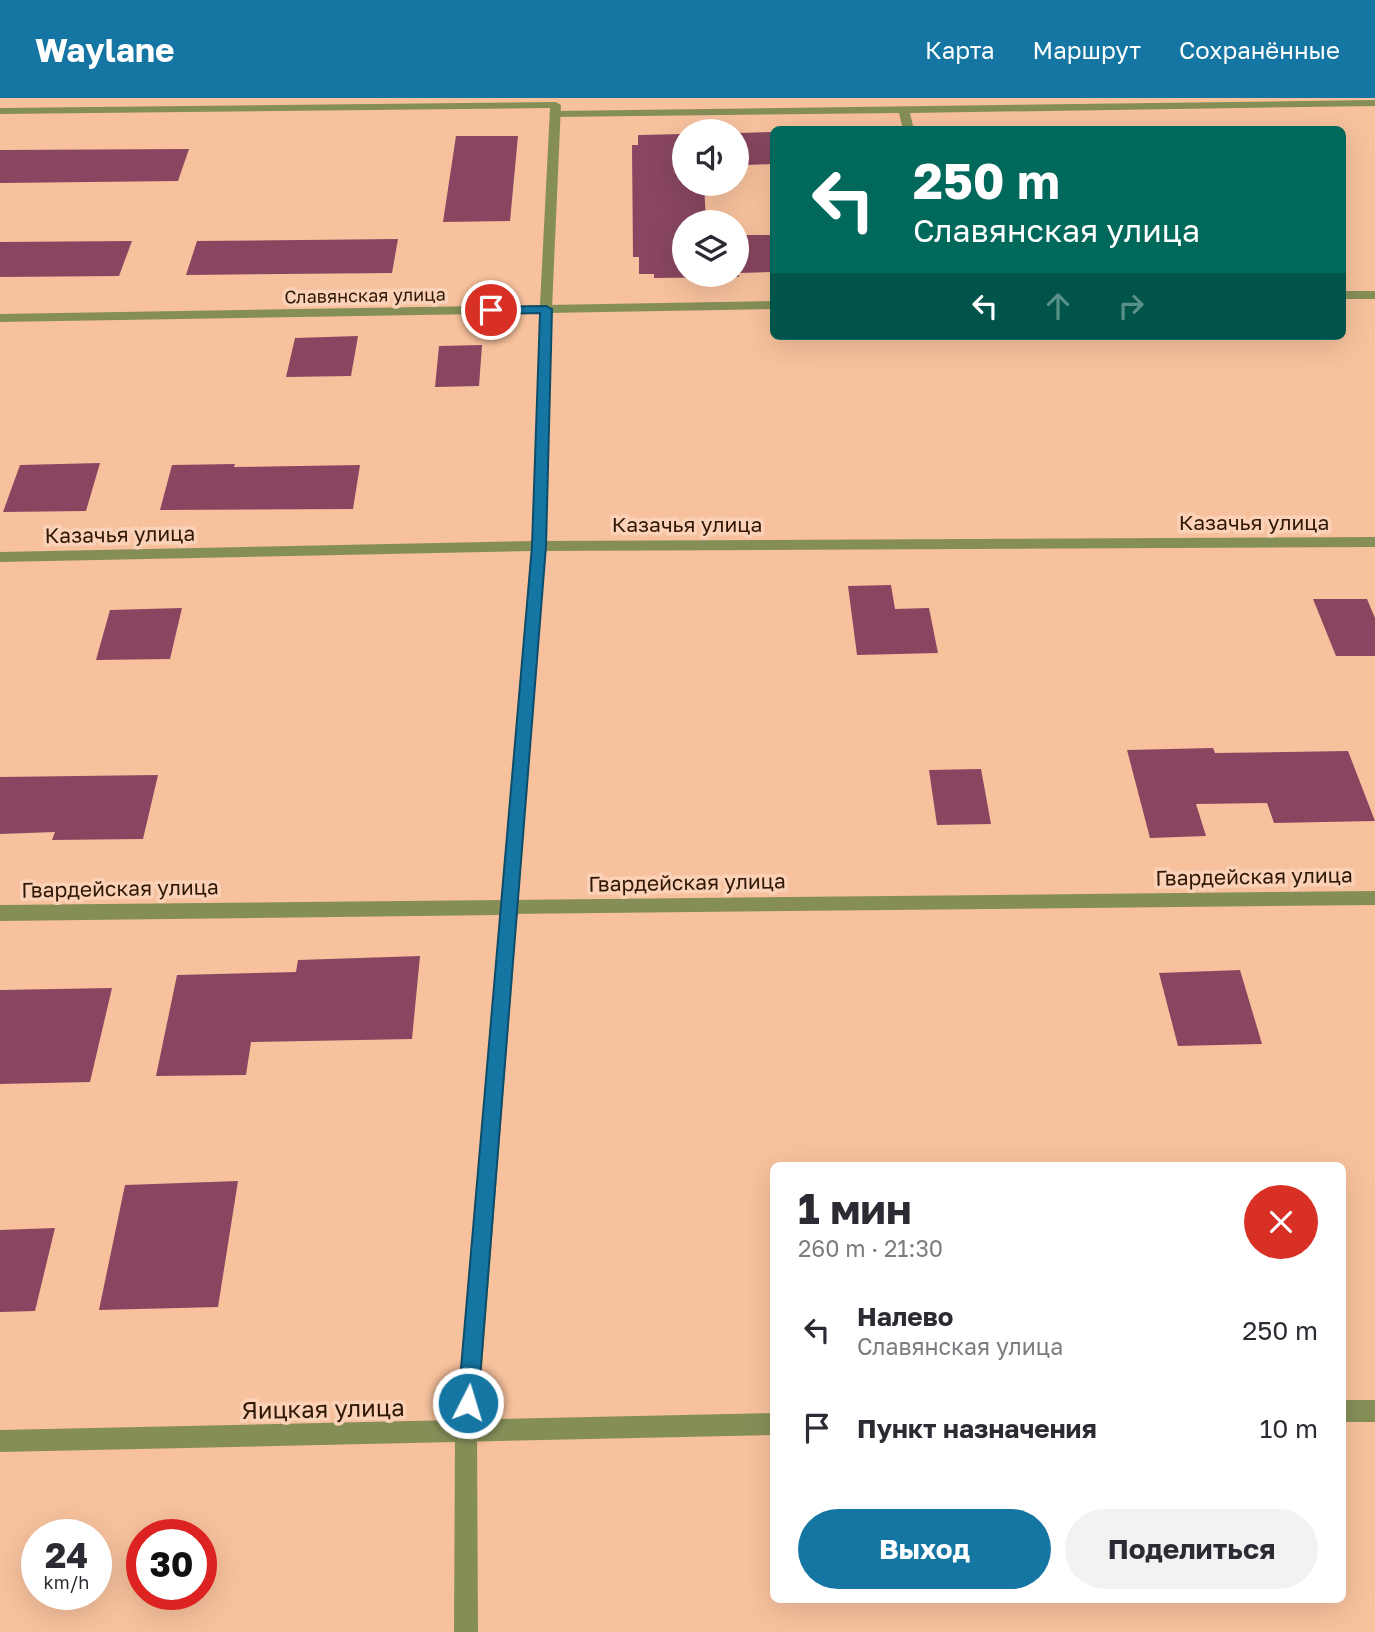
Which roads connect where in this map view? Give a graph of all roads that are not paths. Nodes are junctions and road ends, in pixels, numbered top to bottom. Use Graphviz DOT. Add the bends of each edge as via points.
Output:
graph roads {
  1 [pos="1375,103"];
  2 [pos="556,109"];
  3 [pos="904,109"];
  4 [pos="0,111"];
  5 [pos="908,126"];
  6 [pos="1346,295"];
  7 [pos="1375,295"];
  8 [pos="770,305"];
  9 [pos="546,309"];
  10 [pos="0,318"];
  11 [pos="1375,542"];
  12 [pos="539,546"];
  13 [pos="0,557"];
  14 [pos="1375,898"];
  15 [pos="508,907"];
  16 [pos="0,912"];
  17 [pos="1346,1411"];
  18 [pos="1375,1411"];
  19 [pos="770,1424"];
  20 [pos="466,1431"];
  21 [pos="0,1441"];
  22 [pos="466,1632"];
  1 -- 3 [label="street"];
  2 -- 3 [label="street"];
  2 -- 4 [label="street"];
  2 -- 9 [label="street"];
  3 -- 5 [label="street"];
  6 -- 7 [label="street"];
  8 -- 9 [label="street, Славянская улица"];
  9 -- 10 [label="street, Славянская улица"];
  9 -- 12 [label="street"];
  11 -- 12 [label="street, Казачья улица"];
  12 -- 13 [label="street, Казачья улица"];
  12 -- 15 [label="street"];
  14 -- 15 [label="street, Гвардейская улица"];
  15 -- 16 [label="street, Гвардейская улица"];
  15 -- 20 [label="street"];
  17 -- 18 [label="street"];
  19 -- 20 [label="street, Яицкая улица"];
  20 -- 21 [label="street, Яицкая улица"];
  20 -- 22 [label="street"];
}
